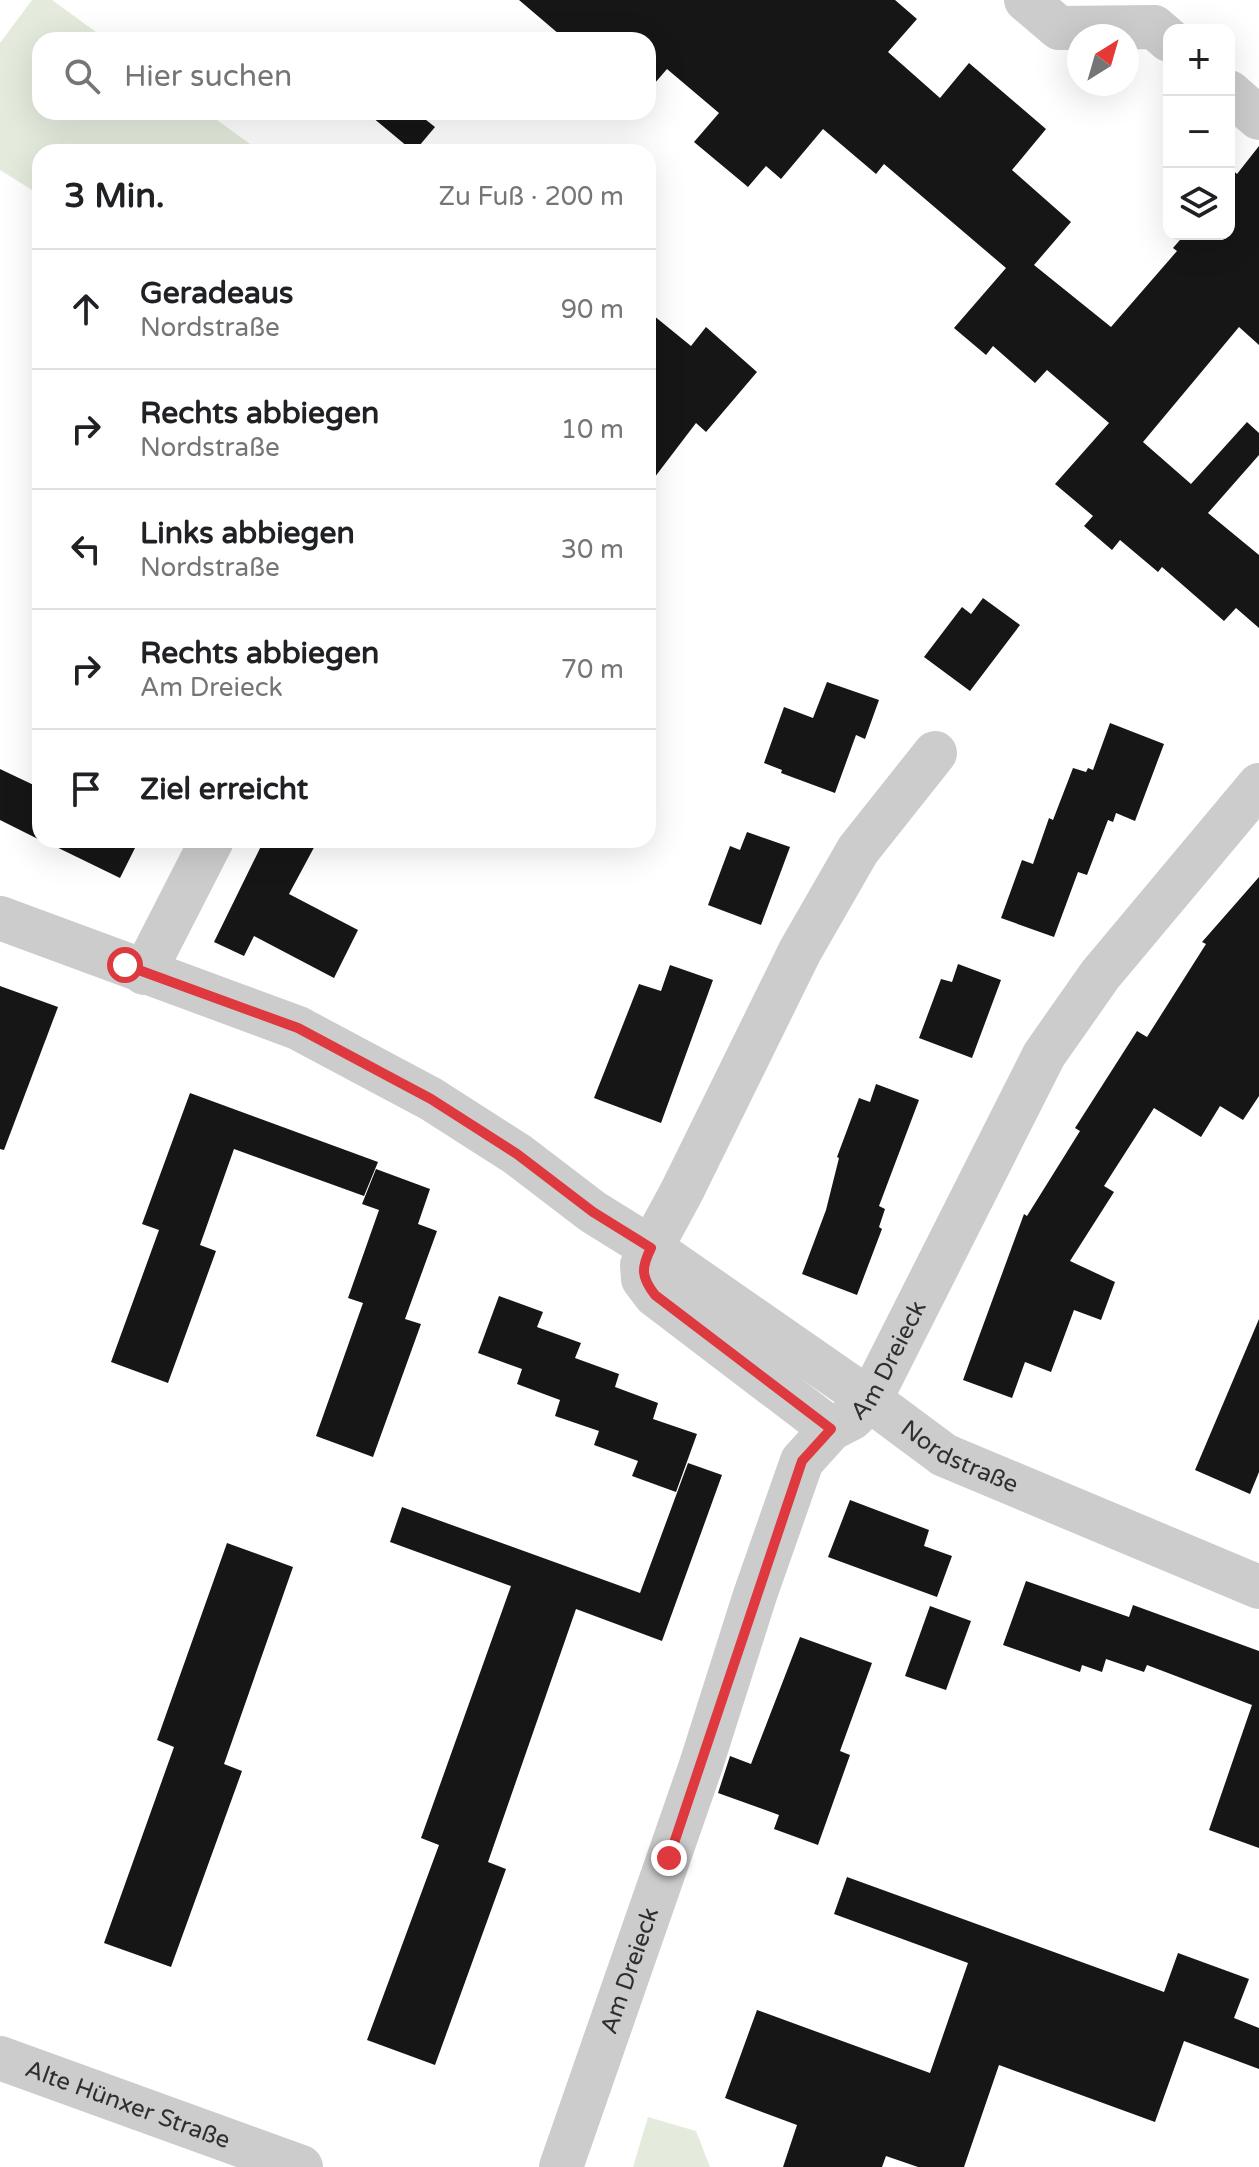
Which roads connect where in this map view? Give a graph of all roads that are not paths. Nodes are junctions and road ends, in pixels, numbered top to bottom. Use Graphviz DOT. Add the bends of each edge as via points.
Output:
graph roads {
  1 [pos="1026,0"];
  2 [pos="1162,33"];
  3 [pos="1234,96"];
  4 [pos="1259,118"];
  5 [pos="935,753"];
  6 [pos="1259,785"];
  7 [pos="208,848"];
  8 [pos="0,918"];
  9 [pos="144,973"];
  10 [pos="651,1248"];
  11 [pos="870,1400"];
  12 [pos="831,1429"];
  13 [pos="1259,1587"];
  14 [pos="0,2058"];
  15 [pos="301,2167"];
  16 [pos="561,2167"];
  1 -- 2 [label="street" via="1059,28"];
  3 -- 4 [label="street"];
  5 -- 10 [label="street" via="858,850 807,939"];
  6 -- 11 [label="street, Am Dreieck" via="1100,975 1044,1055"];
  7 -- 9 [label="street"];
  8 -- 9 [label="street, Nordstraße"];
  9 -- 10 [label="street, Nordstraße" via="298,1028 431,1099"];
  10 -- 11 [label="street, Nordstraße"];
  10 -- 12 [label="street" via="642,1265 643,1279 655,1295"];
  11 -- 12 [label="street, Am Dreieck"];
  11 -- 13 [label="street, Nordstraße" via="944,1455"];
  12 -- 16 [label="street, Am Dreieck" via="802,1461"];
  14 -- 15 [label="street, Alte Hünxer Straße"];
}
